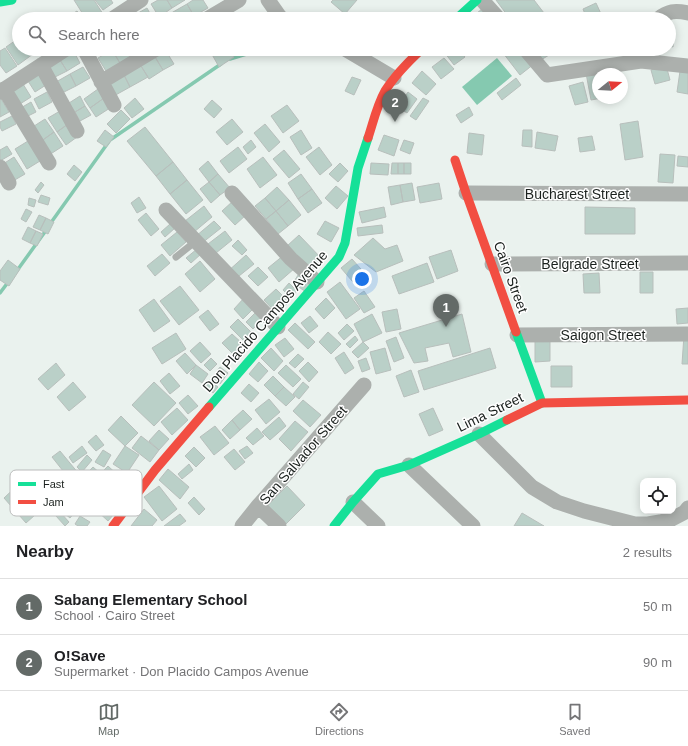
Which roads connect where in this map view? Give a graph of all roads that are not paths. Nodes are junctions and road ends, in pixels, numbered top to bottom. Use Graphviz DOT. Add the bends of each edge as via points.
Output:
graph roads {
  1 [pos="12,0"];
  2 [pos="141,0"];
  3 [pos="239,0"];
  4 [pos="268,0"];
  5 [pos="477,0"];
  6 [pos="482,0"];
  7 [pos="0,2"];
  8 [pos="123,12"];
  9 [pos="219,12"];
  10 [pos="276,12"];
  11 [pos="464,12"];
  12 [pos="493,12"];
  13 [pos="672,12"];
  14 [pos="688,13"];
  15 [pos="55,56"];
  16 [pos="88,56"];
  17 [pos="145,56"];
  18 [pos="357,56"];
  19 [pos="415,56"];
  20 [pos="531,56"];
  21 [pos="638,56"];
  22 [pos="647,56"];
  23 [pos="41,65"];
  24 [pos="688,66"];
  25 [pos="394,78"];
  26 [pos="102,82"];
  27 [pos="2,91"];
  28 [pos="114,105"];
  29 [pos="77,131"];
  30 [pos="455,160"];
  31 [pos="49,163"];
  32 [pos="0,167"];
  33 [pos="9,183"];
  34 [pos="232,193"];
  35 [pos="466,193"];
  36 [pos="688,194"];
  37 [pos="166,210"];
  38 [pos="196,241"];
  39 [pos="176,257"];
  40 [pos="688,263"];
  41 [pos="492,264"];
  42 [pos="317,282"];
  43 [pos="278,327"];
  44 [pos="688,334"];
  45 [pos="517,335"];
  46 [pos="364,385"];
  47 [pos="688,400"];
  48 [pos="542,403"];
  49 [pos="479,434"];
  50 [pos="409,465"];
  51 [pos="142,487"];
  52 [pos="353,502"];
  53 [pos="258,506"];
  54 [pos="688,508"];
  55 [pos="120,516"];
  56 [pos="113,526"];
  57 [pos="242,526"];
  58 [pos="279,526"];
  59 [pos="334,526"];
  60 [pos="378,526"];
  61 [pos="473,526"];
  1 -- 7 [label="street"];
  2 -- 8 [label="street"];
  3 -- 9 [label="street"];
  4 -- 10 [label="street"];
  5 -- 11 [label="street"];
  6 -- 12 [label="street"];
  13 -- 14 [label="street"];
  15 -- 23 [label="street"];
  16 -- 26 [label="street"];
  17 -- 26 [label="street"];
  18 -- 25 [label="street"];
  19 -- 25 [label="street, Don Placido Campos Avenue"];
  20 -- 21 [label="street" via="547,75"];
  22 -- 24 [label="street"];
  23 -- 27 [label="street"];
  23 -- 29 [label="street"];
  25 -- 42 [label="street, Don Placido Campos Avenue" via="379,106 358,168 345,243 339,257"];
  26 -- 28 [label="street"];
  27 -- 31 [label="street"];
  30 -- 35 [label="street, Cairo Street"];
  32 -- 33 [label="street"];
  34 -- 42 [label="street" via="290,259"];
  35 -- 36 [label="street, Bucharest Street"];
  35 -- 41 [label="street, Cairo Street"];
  37 -- 38 [label="street"];
  38 -- 39 [label="lane"];
  38 -- 43 [label="street"];
  40 -- 41 [label="street, Belgrade Street"];
  41 -- 45 [label="street, Cairo Street"];
  42 -- 43 [label="street, Don Placido Campos Avenue"];
  43 -- 51 [label="street, Don Placido Campos Avenue"];
  44 -- 45 [label="street, Saigon Street"];
  45 -- 48 [label="street, Cairo Street"];
  46 -- 53 [label="street, San Salvador Street"];
  47 -- 48 [label="street, Lima Street"];
  48 -- 49 [label="street, Lima Street"];
  49 -- 50 [label="street, Lima Street"];
  49 -- 54 [label="street" via="532,487 557,502 635,524 672,519"];
  50 -- 52 [label="street, Lima Street" via="378,474"];
  50 -- 61 [label="street"];
  52 -- 59 [label="street, Lima Street"];
  52 -- 60 [label="street"];
  53 -- 57 [label="street, San Salvador Street"];
  53 -- 58 [label="street"];
  55 -- 56 [label="street, Don Placido Campos Avenue"];
}
